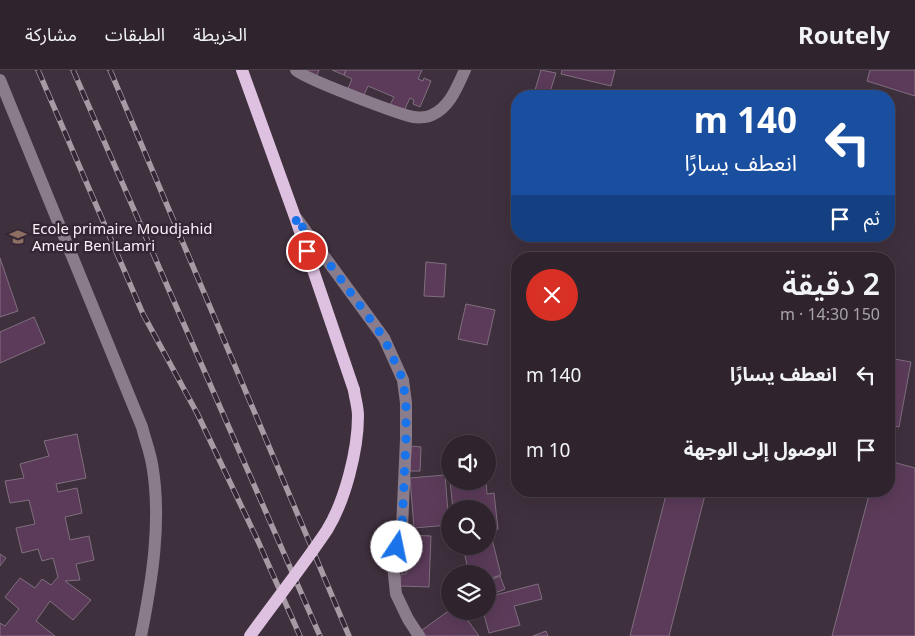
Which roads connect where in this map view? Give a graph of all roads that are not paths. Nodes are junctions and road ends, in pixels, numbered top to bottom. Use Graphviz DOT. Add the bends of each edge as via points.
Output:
graph roads {
  1 [pos="242,70"];
  2 [pos="296,70"];
  3 [pos="464,70"];
  4 [pos="0,80"];
  5 [pos="295,217"];
  6 [pos="140,636"];
  7 [pos="250,636"];
  8 [pos="419,636"];
  1 -- 5 [label="main road"];
  2 -- 3 [label="street" via="314,80 412,117 430,116 442,109 454,94"];
  4 -- 6 [label="street" via="138,418 152,463 154,546"];
  5 -- 7 [label="main road, bridge" via="354,390 358,414 356,444 349,474 328,528"];
  5 -- 8 [label="street" via="384,338 403,380 406,439 402,528 393,565 396,594"];
}
